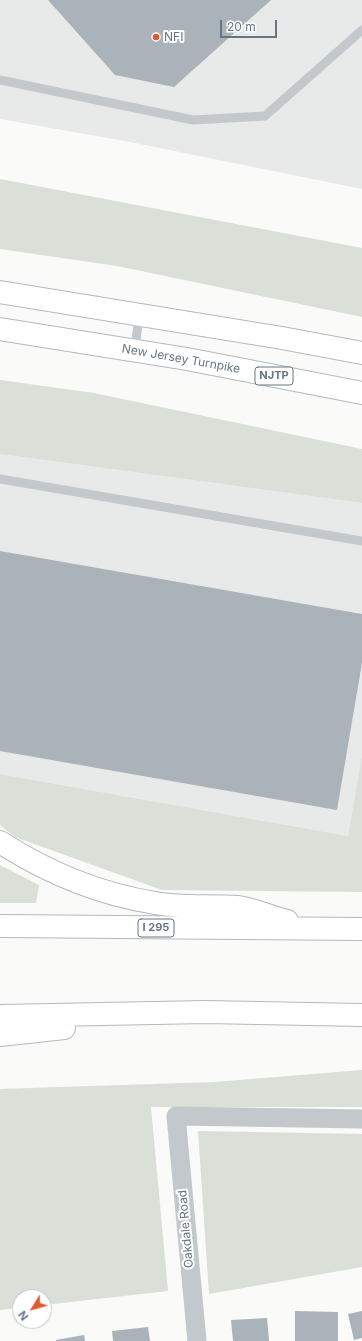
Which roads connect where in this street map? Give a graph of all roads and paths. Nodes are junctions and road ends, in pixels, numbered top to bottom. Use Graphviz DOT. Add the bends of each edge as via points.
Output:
graph roads {
  1 [pos="362,30"];
  2 [pos="0,80"];
  3 [pos="0,292"];
  4 [pos="139,314"];
  5 [pos="0,329"];
  6 [pos="135,351"];
  7 [pos="362,354"];
  8 [pos="362,393"];
  9 [pos="0,479"];
  10 [pos="362,541"];
  11 [pos="0,842"];
  12 [pos="0,926"];
  13 [pos="313,929"];
  14 [pos="362,929"];
  15 [pos="206,1012"];
  16 [pos="362,1015"];
  17 [pos="0,1016"];
  18 [pos="0,1035"];
  19 [pos="362,1119"];
  20 [pos="196,1341"];
  1 -- 2 [label="lane" via="265,116 194,120"];
  3 -- 4 [label="highway"];
  4 -- 6 [label="lane"];
  4 -- 7 [label="highway"];
  5 -- 6 [label="highway, New Jersey Turnpike / NJTP"];
  6 -- 8 [label="highway, New Jersey Turnpike / NJTP"];
  9 -- 10 [label="lane"];
  11 -- 13 [label="highway" via="56,874 106,893 156,903 238,907"];
  12 -- 13 [label="highway, I 295"];
  13 -- 14 [label="highway, I 295"];
  15 -- 16 [label="highway"];
  15 -- 17 [label="highway"];
  15 -- 18 [label="highway"];
  19 -- 20 [label="street, Oakdale Road" via="176,1116"];
}
